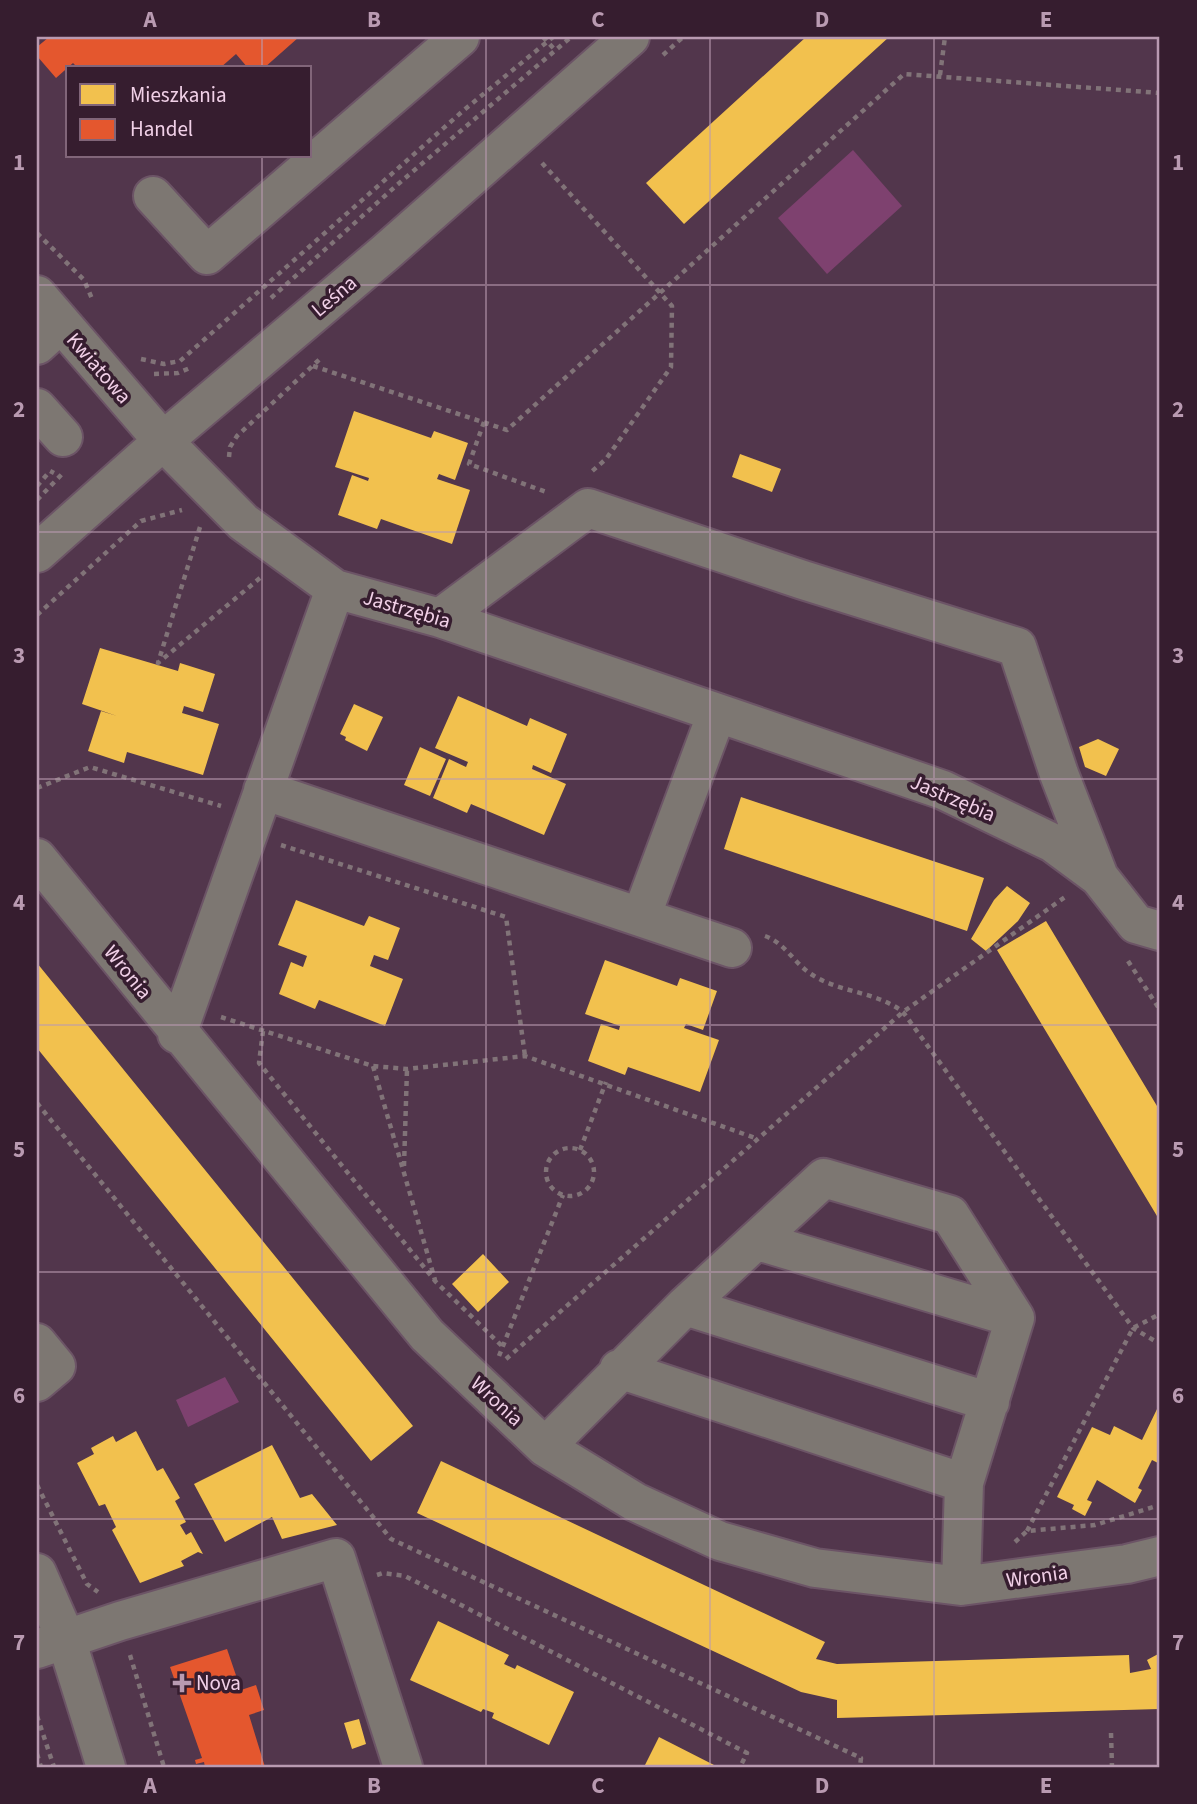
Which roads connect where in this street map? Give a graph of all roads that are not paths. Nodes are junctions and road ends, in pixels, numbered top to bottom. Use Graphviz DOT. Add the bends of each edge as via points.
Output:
graph roads {
  1 [pos="460,37"];
  2 [pos="641,50"];
  3 [pos="153,196"];
  4 [pos="45,321"];
  5 [pos="37,408"];
  6 [pos="163,441"];
  7 [pos="65,452"];
  8 [pos="37,553"];
  9 [pos="335,589"];
  10 [pos="440,618"];
  11 [pos="717,713"];
  12 [pos="248,800"];
  13 [pos="37,858"];
  14 [pos="1086,890"];
  15 [pos="641,917"];
  16 [pos="1139,936"];
  17 [pos="746,941"];
  18 [pos="1160,964"];
  19 [pos="177,1034"];
  20 [pos="758,1241"];
  21 [pos="685,1306"];
  22 [pos="1015,1318"];
  23 [pos="37,1343"];
  24 [pos="619,1369"];
  25 [pos="37,1382"];
  26 [pos="990,1402"];
  27 [pos="545,1447"];
  28 [pos="964,1483"];
  29 [pos="1160,1556"];
  30 [pos="961,1571"];
  31 [pos="37,1573"];
  32 [pos="51,1644"];
  33 [pos="106,1767"];
  34 [pos="403,1767"];
  1 -- 3 [label="street" via="207,255"];
  2 -- 6 [label="street, Leśna" via="386,253"];
  4 -- 6 [label="street, Kwiatowa" via="120,371"];
  5 -- 7 [label="street"];
  6 -- 8 [label="street, Leśna"];
  6 -- 9 [label="street, Jastrzębia" via="200,507 243,522"];
  9 -- 10 [label="street, Jastrzębia"];
  9 -- 12 [label="street, Jastrzębia"];
  10 -- 11 [label="street, Jastrzębia"];
  10 -- 14 [label="street" via="588,508 1017,647 1059,774"];
  11 -- 14 [label="street, Jastrzębia" via="943,790 1053,844"];
  11 -- 15 [label="street"];
  12 -- 15 [label="street"];
  12 -- 19 [label="street, Jastrzębia"];
  13 -- 19 [label="street, Wronia"];
  14 -- 16 [label="street, Jastrzębia"];
  15 -- 17 [label="street"];
  16 -- 18 [label="street"];
  19 -- 27 [label="street, Wronia" via="427,1335"];
  20 -- 21 [label="street"];
  20 -- 22 [label="street"];
  20 -- 22 [label="street" via="824,1178 950,1215"];
  21 -- 24 [label="street"];
  21 -- 26 [label="street"];
  22 -- 26 [label="street"];
  23 -- 25 [label="street" via="56,1366"];
  24 -- 27 [label="street"];
  24 -- 28 [label="street"];
  26 -- 28 [label="street"];
  27 -- 30 [label="street, Wronia" via="635,1502 720,1541 816,1568"];
  28 -- 30 [label="street"];
  29 -- 30 [label="street, Wronia" via="1127,1564"];
  31 -- 32 [label="street"];
  32 -- 33 [label="street"];
  32 -- 34 [label="street" via="336,1558"];
}
